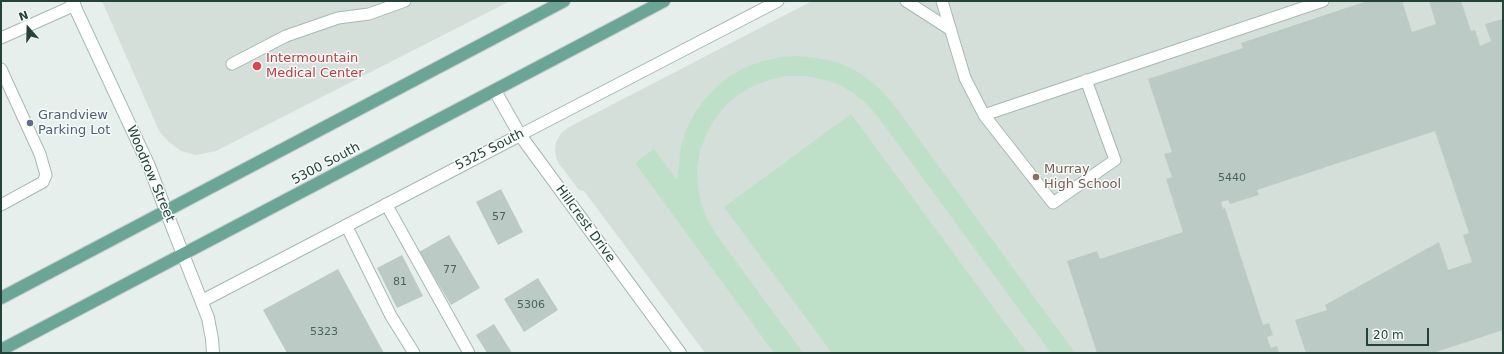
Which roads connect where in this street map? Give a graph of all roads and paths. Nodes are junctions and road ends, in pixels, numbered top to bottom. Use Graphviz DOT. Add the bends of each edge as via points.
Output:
graph roads {
  1 [pos="405,1"];
  2 [pos="564,1"];
  3 [pos="664,1"];
  4 [pos="778,1"];
  5 [pos="906,1"];
  6 [pos="942,1"];
  7 [pos="1323,1"];
  8 [pos="74,3"];
  9 [pos="951,30"];
  10 [pos="1,38"];
  11 [pos="232,64"];
  12 [pos="1,69"];
  13 [pos="1086,80"];
  14 [pos="495,90"];
  15 [pos="984,115"];
  16 [pos="520,135"];
  17 [pos="386,204"];
  18 [pos="1,205"];
  19 [pos="166,211"];
  20 [pos="346,225"];
  21 [pos="183,255"];
  22 [pos="1,298"];
  23 [pos="202,301"];
  24 [pos="1,350"];
  25 [pos="213,353"];
  26 [pos="414,353"];
  27 [pos="469,353"];
  28 [pos="680,353"];
  1 -- 11 [label="lane" via="369,14 338,18 286,36"];
  2 -- 19 [label="main road"];
  3 -- 14 [label="main road, 5300 South"];
  4 -- 16 [label="lane, 5325 South"];
  5 -- 9 [label="lane"];
  6 -- 9 [label="lane"];
  7 -- 13 [label="lane"];
  8 -- 10 [label="lane"];
  8 -- 19 [label="street, Woodrow Street" via="149,166"];
  9 -- 15 [label="lane" via="965,78"];
  12 -- 18 [label="lane" via="40,154 46,175 43,182"];
  13 -- 15 [label="lane"];
  13 -- 15 [label="lane" via="1115,160 1053,203"];
  14 -- 16 [label="street, Hillcrest Drive"];
  14 -- 21 [label="main road, 5300 South"];
  16 -- 17 [label="street, 5325 South"];
  16 -- 28 [label="street, Hillcrest Drive"];
  17 -- 20 [label="street, 5325 South"];
  17 -- 27 [label="lane"];
  19 -- 21 [label="street, Woodrow Street"];
  19 -- 22 [label="main road"];
  20 -- 23 [label="street, 5325 South"];
  20 -- 26 [label="lane" via="391,316"];
  21 -- 23 [label="street, Woodrow Street"];
  21 -- 24 [label="main road, 5300 South"];
  23 -- 25 [label="street, Woodrow Street" via="208,318"];
}
